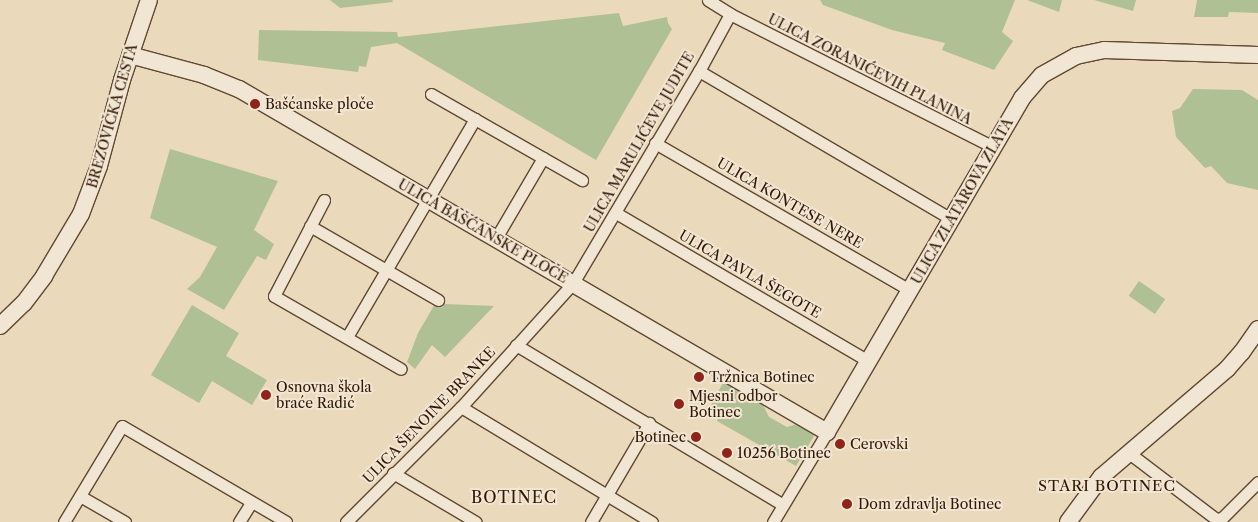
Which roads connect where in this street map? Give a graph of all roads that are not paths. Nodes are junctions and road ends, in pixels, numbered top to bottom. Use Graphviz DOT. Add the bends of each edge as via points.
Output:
graph roads {
  1 [pos="149,0"];
  2 [pos="712,1"];
  3 [pos="730,14"];
  4 [pos="130,55"];
  5 [pos="1258,55"];
  6 [pos="699,70"];
  7 [pos="431,94"];
  8 [pos="475,119"];
  9 [pos="655,143"];
  10 [pos="993,147"];
  11 [pos="543,158"];
  12 [pos="582,180"];
  13 [pos="429,199"];
  14 [pos="324,200"];
  15 [pos="616,213"];
  16 [pos="951,219"];
  17 [pos="310,226"];
  18 [pos="496,238"];
  19 [pos="387,270"];
  20 [pos="573,283"];
  21 [pos="910,290"];
  22 [pos="438,300"];
  23 [pos="0,326"];
  24 [pos="1258,329"];
  25 [pos="347,337"];
  26 [pos="516,345"];
  27 [pos="868,361"];
  28 [pos="401,369"];
  29 [pos="461,407"];
  30 [pos="649,423"];
  31 [pos="827,432"];
  32 [pos="1130,453"];
  33 [pos="393,473"];
  34 [pos="1258,482"];
  35 [pos="80,496"];
  36 [pos="606,496"];
  37 [pos="251,503"];
  38 [pos="783,505"];
  39 [pos="64,522"];
  40 [pos="125,522"];
  41 [pos="239,522"];
  42 [pos="286,522"];
  43 [pos="346,522"];
  44 [pos="476,522"];
  45 [pos="591,522"];
  46 [pos="652,522"];
  47 [pos="773,522"];
  48 [pos="1068,522"];
  1 -- 4 [label="street, BREZOVIČKA CESTA"];
  2 -- 3 [label="street, ULICA ZORANIĆEVIH PLANINA"];
  3 -- 6 [label="street, ULICA MARULIĆEVE JUDITE"];
  3 -- 10 [label="street, ULICA ZORANIĆEVIH PLANINA"];
  4 -- 13 [label="street, ULICA BAŠĆANSKE PLOČE" via="204,75 239,89"];
  4 -- 23 [label="street, BREZOVIČKA CESTA" via="99,166 80,214 44,276 24,303"];
  5 -- 10 [label="street, ULICA ZLATAROVA ZLATA" via="1104,50 1076,56 1052,68 1030,87"];
  6 -- 9 [label="street, ULICA MARULIĆEVE JUDITE"];
  6 -- 16 [label="street"];
  7 -- 8 [label="street"];
  8 -- 11 [label="street"];
  8 -- 13 [label="street"];
  9 -- 15 [label="street, ULICA MARULIĆEVE JUDITE"];
  9 -- 21 [label="street, ULICA KONTESE NERE"];
  10 -- 16 [label="street, ULICA ZLATAROVA ZLATA"];
  11 -- 12 [label="street"];
  11 -- 18 [label="street"];
  13 -- 18 [label="street, ULICA BAŠĆANSKE PLOČE"];
  13 -- 19 [label="street"];
  14 -- 17 [label="street"];
  15 -- 20 [label="street, ULICA MARULIĆEVE JUDITE"];
  15 -- 27 [label="street, ULICA PAVLA ŠEGOTE"];
  16 -- 21 [label="street, ULICA ZLATAROVA ZLATA"];
  17 -- 19 [label="street"];
  17 -- 25 [label="street" via="274,296"];
  18 -- 20 [label="street, ULICA BAŠĆANSKE PLOČE"];
  19 -- 22 [label="street"];
  19 -- 25 [label="street"];
  20 -- 26 [label="street, ULICA ŠENOINE BRANKE"];
  20 -- 31 [label="street, ULICA BAŠĆANSKE PLOČE"];
  21 -- 27 [label="street, ULICA ZLATAROVA ZLATA"];
  24 -- 32 [label="street" via="1227,369"];
  25 -- 28 [label="street"];
  26 -- 29 [label="street, ULICA ŠENOINE BRANKE"];
  26 -- 30 [label="street"];
  27 -- 31 [label="street, ULICA ZLATAROVA ZLATA"];
  29 -- 33 [label="street, ULICA ŠENOINE BRANKE"];
  29 -- 36 [label="street"];
  30 -- 36 [label="street"];
  30 -- 38 [label="street"];
  31 -- 38 [label="street, ULICA ZLATAROVA ZLATA"];
  32 -- 34 [label="street" via="1216,519 1222,518"];
  32 -- 48 [label="street" via="1093,485"];
  33 -- 43 [label="street, ULICA ŠENOINE BRANKE"];
  33 -- 44 [label="street"];
  35 -- 37 [label="street" via="122,426"];
  35 -- 39 [label="street"];
  35 -- 40 [label="street"];
  36 -- 45 [label="street"];
  36 -- 46 [label="street"];
  37 -- 41 [label="street"];
  37 -- 42 [label="street"];
  38 -- 47 [label="street, ULICA ZLATAROVA ZLATA"];
}
